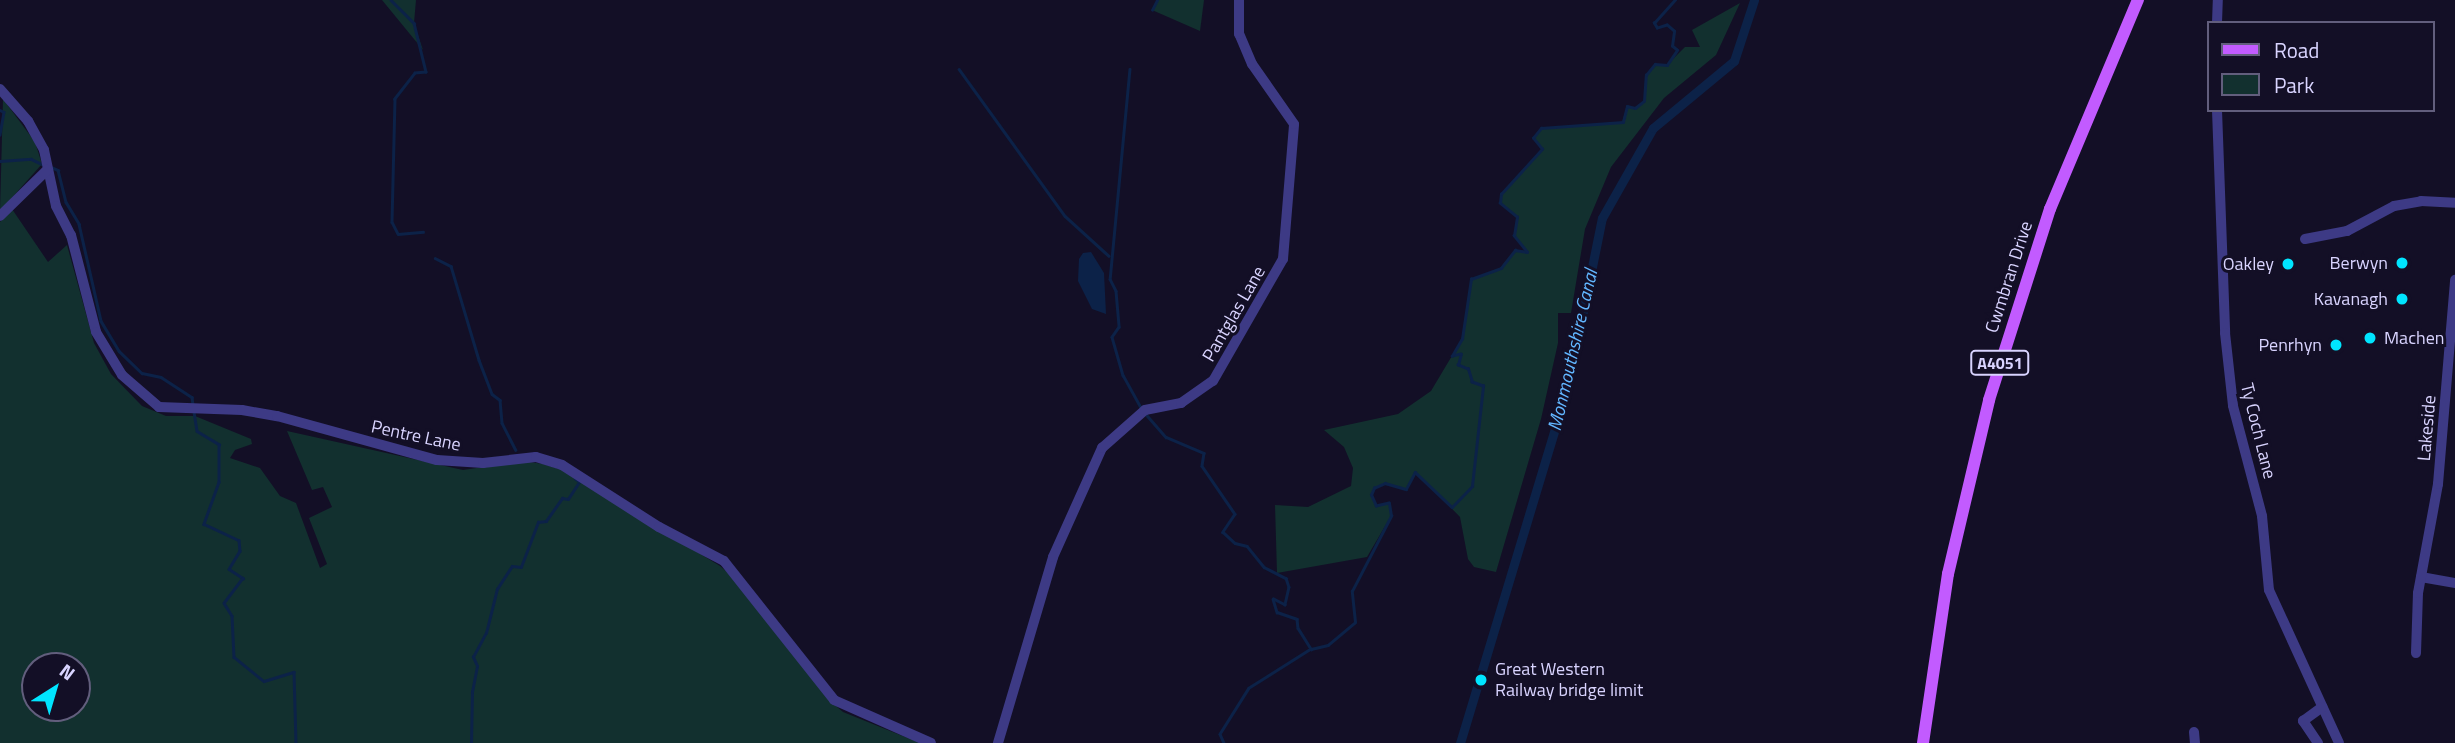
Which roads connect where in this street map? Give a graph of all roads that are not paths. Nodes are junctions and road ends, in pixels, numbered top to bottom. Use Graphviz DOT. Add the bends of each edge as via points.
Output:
graph roads {
  1 [pos="1239,0"];
  2 [pos="2138,0"];
  3 [pos="2218,0"];
  4 [pos="2217,21"];
  5 [pos="0,89"];
  6 [pos="2217,112"];
  7 [pos="47,170"];
  8 [pos="2455,203"];
  9 [pos="0,216"];
  10 [pos="2305,239"];
  11 [pos="2455,280"];
  12 [pos="2421,577"];
  13 [pos="2455,583"];
  14 [pos="2416,653"];
  15 [pos="2322,707"];
  16 [pos="931,743"];
  17 [pos="998,743"];
  18 [pos="1923,743"];
  19 [pos="2318,743"];
  20 [pos="2339,743"];
  1 -- 17 [label="street, Pantglas Lane" via="1238,34 1252,64 1294,124 1283,259 1213,381 1181,404 1145,410 1102,448 1053,557"];
  2 -- 18 [label="main road, Cwmbran Drive / A4051" via="2050,209 1989,400 1948,574"];
  3 -- 4 [label="street"];
  5 -- 7 [label="street, Pentre Lane" via="28,121 44,150"];
  6 -- 15 [label="street, Ty Coch Lane" via="2225,333 2233,406 2262,516 2269,590"];
  7 -- 9 [label="street"];
  7 -- 16 [label="street, Pentre Lane" via="56,206 71,235 96,332 122,375 159,407 277,416 437,460 483,463 536,457 562,465 724,561 834,700"];
  8 -- 10 [label="street" via="2421,201 2393,206 2347,231"];
  11 -- 12 [label="street, Lakeside" via="2438,484"];
  12 -- 13 [label="street"];
  12 -- 14 [label="street, Lakeside"];
  15 -- 19 [label="street" via="2303,720"];
  15 -- 20 [label="street, Ty Coch Lane"];
}
